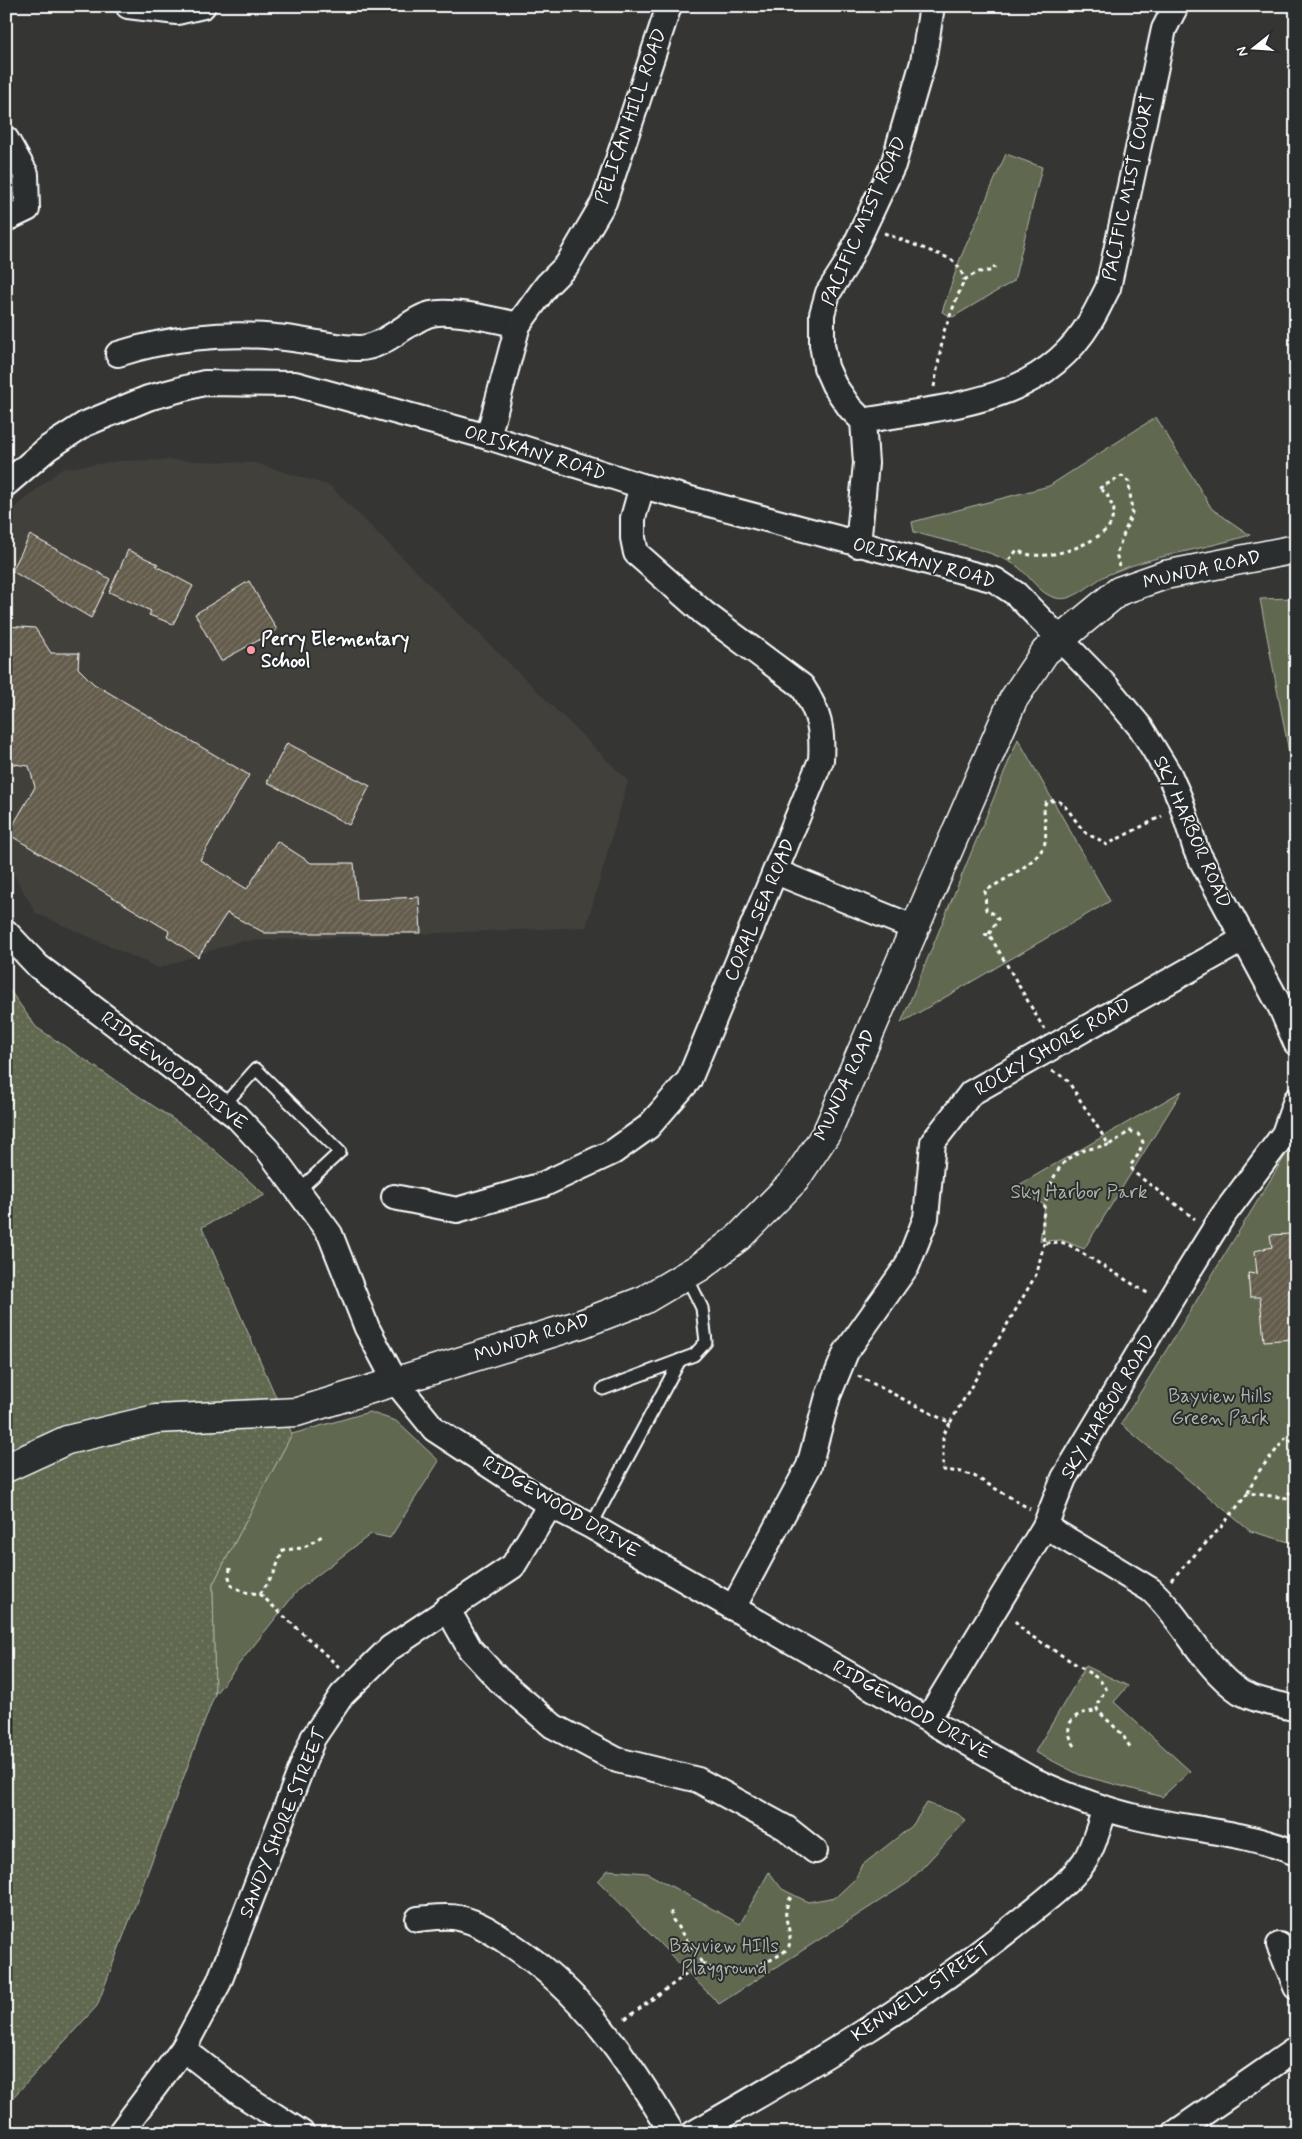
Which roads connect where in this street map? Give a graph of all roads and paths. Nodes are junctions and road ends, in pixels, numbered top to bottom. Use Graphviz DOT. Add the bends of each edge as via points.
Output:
graph roads {
  1 [pos="128,6"];
  2 [pos="203,6"];
  3 [pos="669,6"];
  4 [pos="932,6"];
  5 [pos="1176,6"];
  6 [pos="6,139"];
  7 [pos="6,219"];
  8 [pos="882,232"];
  9 [pos="995,266"];
  10 [pos="964,280"];
  11 [pos="518,325"];
  12 [pos="118,354"];
  13 [pos="934,388"];
  14 [pos="863,421"];
  15 [pos="488,437"];
  16 [pos="6,484"];
  17 [pos="642,486"];
  18 [pos="858,545"];
  19 [pos="1296,549"];
  20 [pos="1009,560"];
  21 [pos="1120,567"];
  22 [pos="1060,639"];
  23 [pos="1167,814"];
  24 [pos="776,872"];
  25 [pos="915,928"];
  26 [pos="6,932"];
  27 [pos="989,934"];
  28 [pos="984,935"];
  29 [pos="1244,939"];
  30 [pos="1046,1032"];
  31 [pos="1296,1043"];
  32 [pos="1052,1071"];
  33 [pos="1296,1100"];
  34 [pos="223,1106"];
  35 [pos="1109,1145"];
  36 [pos="299,1190"];
  37 [pos="394,1196"];
  38 [pos="1199,1221"];
  39 [pos="1044,1244"];
  40 [pos="686,1275"];
  41 [pos="1152,1296"];
  42 [pos="680,1360"];
  43 [pos="857,1376"];
  44 [pos="395,1381"];
  45 [pos="603,1389"];
  46 [pos="950,1423"];
  47 [pos="1296,1445"];
  48 [pos="6,1468"];
  49 [pos="1248,1493"];
  50 [pos="1296,1494"];
  51 [pos="550,1505"];
  52 [pos="1038,1518"];
  53 [pos="591,1526"];
  54 [pos="322,1536"];
  55 [pos="230,1568"];
  56 [pos="1166,1585"];
  57 [pos="260,1594"];
  58 [pos="447,1608"];
  59 [pos="733,1608"];
  60 [pos="1015,1621"];
  61 [pos="341,1669"];
  62 [pos="1296,1709"];
  63 [pos="1098,1711"];
  64 [pos="928,1719"];
  65 [pos="1075,1746"];
  66 [pos="1132,1750"];
  67 [pos="1105,1809"];
  68 [pos="815,1851"];
  69 [pos="1296,1853"];
  70 [pos="791,1897"];
  71 [pos="670,1909"];
  72 [pos="418,1919"];
  73 [pos="1279,1945"];
  74 [pos="702,1963"];
  75 [pos="1296,1988"];
  76 [pos="626,2019"];
  77 [pos="182,2049"];
  78 [pos="1296,2049"];
  79 [pos="125,2127"];
  80 [pos="302,2133"];
  81 [pos="672,2133"];
  82 [pos="694,2133"];
  83 [pos="1175,2133"];
  1 -- 2 [label="street" via="176,12"];
  3 -- 11 [label="street, PELICAN HILL ROAD" via="604,202 567,265 547,285"];
  4 -- 14 [label="street, PACIFIC MIST ROAD" via="923,62 896,156 846,265 828,293 822,314 826,367 834,385"];
  5 -- 14 [label="street, PACIFIC MIST COURT" via="1164,29 1108,288 1089,323 1060,358 1033,379 1006,392 970,403"];
  6 -- 7 [label="street" via="26,174 26,209"];
  8 -- 10 [label="path" via="951,259 961,270"];
  9 -- 10 [label="path" via="991,271 978,272"];
  10 -- 13 [label="path" via="944,330"];
  11 -- 12 [label="street" via="471,315 431,314 381,342 361,349 275,337 222,335 143,346"];
  11 -- 15 [label="street, PELICAN HILL ROAD"];
  14 -- 18 [label="street" via="866,463"];
  15 -- 16 [label="street, ORISKANY ROAD" via="295,384 204,383 148,398 85,424 48,448"];
  15 -- 17 [label="street, ORISKANY ROAD"];
  17 -- 18 [label="street, ORISKANY ROAD"];
  17 -- 24 [label="street, CORAL SEA ROAD" via="633,518 632,538 636,553 704,613 802,686 820,723 822,760"];
  18 -- 22 [label="street, ORISKANY ROAD" via="995,580 1016,594"];
  19 -- 22 [label="street, MUNDA ROAD" via="1165,575 1119,591"];
  20 -- 21 [label="path" via="1017,550 1034,556 1049,554 1069,550 1098,536 1110,524 1114,510 1106,492 1098,489 1122,476 1129,482 1132,513 1116,554"];
  22 -- 25 [label="street, MUNDA ROAD" via="1045,652 1013,700"];
  22 -- 29 [label="street, SKY HARBOR ROAD" via="1141,728 1169,774 1196,850"];
  23 -- 27 [label="path" via="1106,845 1100,838 1087,833 1064,804 1058,800 1046,802 1045,844 1041,851 1030,863 985,891 986,910 998,920"];
  24 -- 25 [label="street"];
  24 -- 37 [label="street, CORAL SEA ROAD" via="689,1080 648,1127 613,1152 542,1184 457,1210"];
  25 -- 40 [label="street, MUNDA ROAD" via="827,1132 795,1180 740,1237"];
  26 -- 34 [label="street, RIDGEWOOD DRIVE" via="38,966"];
  27 -- 28 [label="path"];
  27 -- 30 [label="path"];
  29 -- 31 [label="street, SKY HARBOR ROAD"];
  29 -- 59 [label="street, ROCKY SHORE ROAD" via="970,1092 933,1142 926,1218 907,1266 846,1352 828,1396 810,1466"];
  32 -- 35 [label="path" via="1066,1078"];
  33 -- 52 [label="street, SKY HARBOR ROAD" via="1284,1134 1222,1217"];
  34 -- 36 [label="street, RIDGEWOOD DRIVE" via="268,1150"];
  34 -- 36 [label="lane" via="256,1069 340,1152"];
  35 -- 38 [label="path" via="1130,1131 1138,1134 1143,1142 1130,1166 1136,1174"];
  35 -- 39 [label="path" via="1075,1154 1057,1172 1048,1196 1042,1232"];
  36 -- 44 [label="street, RIDGEWOOD DRIVE" via="330,1234 367,1328"];
  39 -- 41 [label="path" via="1061,1242 1069,1245"];
  39 -- 46 [label="path" via="1038,1273"];
  40 -- 42 [label="lane" via="702,1308 706,1342 694,1356"];
  40 -- 44 [label="street, MUNDA ROAD" via="644,1300 581,1324"];
  42 -- 45 [label="lane"];
  42 -- 53 [label="lane"];
  43 -- 46 [label="path"];
  44 -- 48 [label="street, MUNDA ROAD" via="297,1412 147,1421 67,1440"];
  44 -- 51 [label="street, RIDGEWOOD DRIVE" via="434,1429"];
  46 -- 52 [label="path" via="943,1436 943,1470 974,1476"];
  47 -- 49 [label="path" via="1286,1437 1256,1474"];
  49 -- 50 [label="path" via="1286,1498 1289,1493"];
  49 -- 56 [label="path" via="1222,1526"];
  51 -- 53 [label="street, RIDGEWOOD DRIVE"];
  51 -- 58 [label="street, SANDY SHORE STREET" via="513,1566 488,1585"];
  52 -- 62 [label="street" via="1151,1590 1164,1602 1208,1662 1241,1692"];
  52 -- 64 [label="street, SKY HARBOR ROAD"];
  53 -- 59 [label="street, RIDGEWOOD DRIVE"];
  54 -- 57 [label="path" via="303,1548 282,1550 274,1573"];
  55 -- 57 [label="path" via="232,1586"];
  57 -- 61 [label="path"];
  58 -- 68 [label="street" via="470,1649 498,1680 554,1726 617,1760 698,1780 786,1828"];
  58 -- 77 [label="street, SANDY SHORE STREET" via="390,1648 342,1695 313,1738 219,1982"];
  59 -- 64 [label="street, RIDGEWOOD DRIVE"];
  60 -- 63 [label="path" via="1025,1632 1100,1679 1106,1689 1096,1706"];
  63 -- 65 [label="path" via="1087,1711 1072,1720 1068,1728 1069,1737"];
  63 -- 66 [label="path" via="1122,1734"];
  64 -- 67 [label="street, RIDGEWOOD DRIVE" via="1028,1778"];
  67 -- 69 [label="street, RIDGEWOOD DRIVE" via="1253,1838"];
  67 -- 82 [label="street, KENWELL STREET" via="1084,1861 1046,1902 995,1942 840,2047"];
  70 -- 74 [label="path" via="784,1915 790,1938 788,1949 781,1956 738,1973 723,1974"];
  71 -- 74 [label="path" via="673,1920"];
  72 -- 81 [label="street" via="458,1918 483,1926 549,1972 588,2010 634,2069"];
  73 -- 75 [label="street"];
  74 -- 76 [label="path"];
  77 -- 79 [label="street, SANDY SHORE STREET"];
  77 -- 80 [label="street" via="241,2094"];
  78 -- 83 [label="street"];
}
